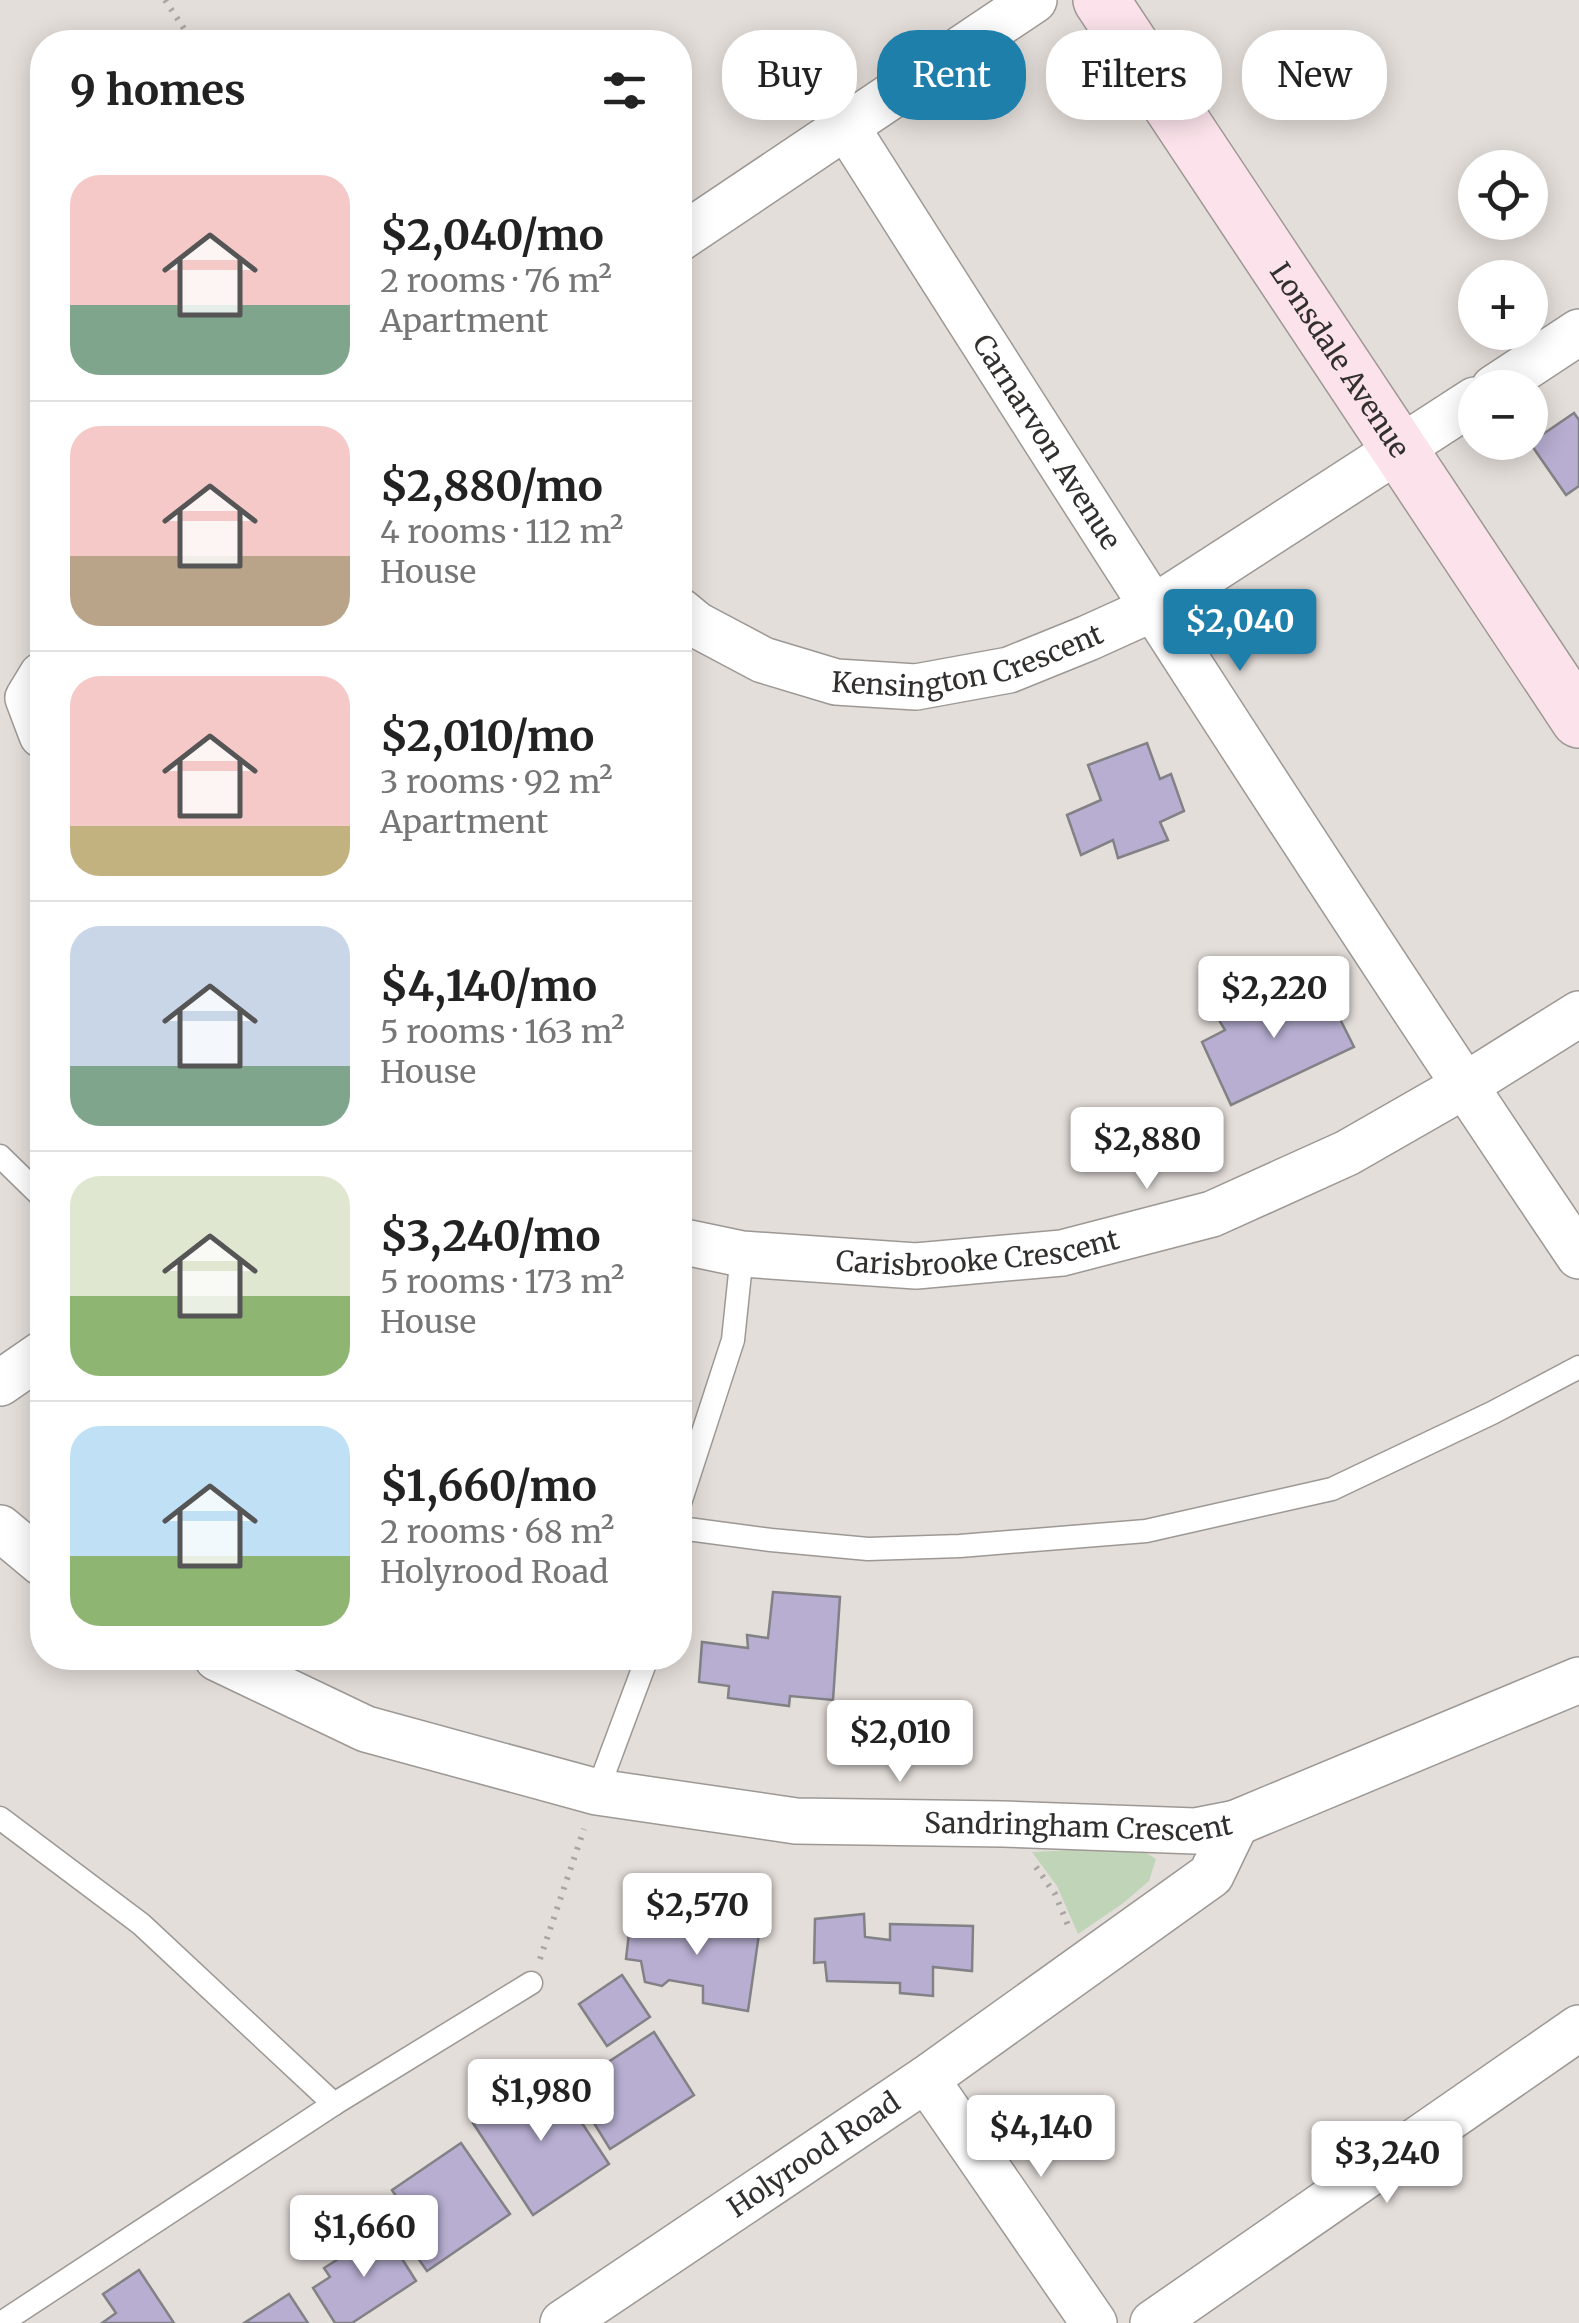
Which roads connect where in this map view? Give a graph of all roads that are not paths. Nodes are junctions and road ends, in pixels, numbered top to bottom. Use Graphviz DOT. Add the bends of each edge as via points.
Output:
graph roads {
  1 [pos="1034,0"];
  2 [pos="1101,0"];
  3 [pos="847,128"];
  4 [pos="692,230"];
  5 [pos="1579,332"];
  6 [pos="1521,370"];
  7 [pos="1458,411"];
  8 [pos="1399,450"];
  9 [pos="1152,608"];
  10 [pos="692,621"];
  11 [pos="1579,720"];
  12 [pos="1579,1014"];
  13 [pos="1464,1086"];
  14 [pos="0,1156"];
  15 [pos="30,1185"];
  16 [pos="692,1244"];
  17 [pos="742,1254"];
  18 [pos="1579,1256"];
  19 [pos="30,1362"];
  20 [pos="1579,1367"];
  21 [pos="0,1383"];
  22 [pos="692,1467"];
  23 [pos="0,1528"];
  24 [pos="692,1530"];
  25 [pos="30,1553"];
  26 [pos="241,1670"];
  27 [pos="642,1670"];
  28 [pos="1579,1680"];
  29 [pos="596,1792"];
  30 [pos="0,1818"];
  31 [pos="1236,1823"];
  32 [pos="531,1984"];
  33 [pos="1579,2028"];
  34 [pos="926,2079"];
  35 [pos="334,2104"];
  36 [pos="1,2323"];
  37 [pos="564,2323"];
  38 [pos="1094,2323"];
  39 [pos="1153,2323"];
  1 -- 3 [label="street"];
  2 -- 8 [label="street, Lonsdale Avenue"];
  3 -- 4 [label="street"];
  3 -- 9 [label="street, Carnarvon Avenue"];
  5 -- 6 [label="street"];
  7 -- 8 [label="street, Kensington Crescent"];
  8 -- 9 [label="street, Kensington Crescent"];
  8 -- 11 [label="street, Lonsdale Avenue"];
  9 -- 10 [label="street, Kensington Crescent" via="1009,670 916,687 836,682 764,660"];
  9 -- 13 [label="street, Carnarvon Avenue"];
  12 -- 13 [label="street, Carisbrooke Crescent"];
  13 -- 17 [label="street, Carisbrooke Crescent" via="1348,1153 1212,1214 1062,1253 916,1266"];
  13 -- 18 [label="street, Carnarvon Avenue"];
  14 -- 15 [label="lane"];
  16 -- 17 [label="street, Carisbrooke Crescent"];
  17 -- 22 [label="lane" via="733,1340"];
  19 -- 21 [label="street"];
  20 -- 24 [label="lane" via="1332,1488 1146,1531 868,1549"];
  23 -- 25 [label="street"];
  26 -- 29 [label="street, Sandringham Crescent" via="366,1729"];
  27 -- 29 [label="lane"];
  28 -- 31 [label="street, Sandringham Crescent"];
  29 -- 31 [label="street, Sandringham Crescent" via="796,1821 1195,1831"];
  30 -- 35 [label="lane" via="141,1924"];
  31 -- 34 [label="street, Holyrood Road" via="1210,1875"];
  32 -- 35 [label="lane"];
  33 -- 39 [label="street"];
  34 -- 37 [label="street, Holyrood Road"];
  34 -- 38 [label="street"];
  35 -- 36 [label="lane"];
}
